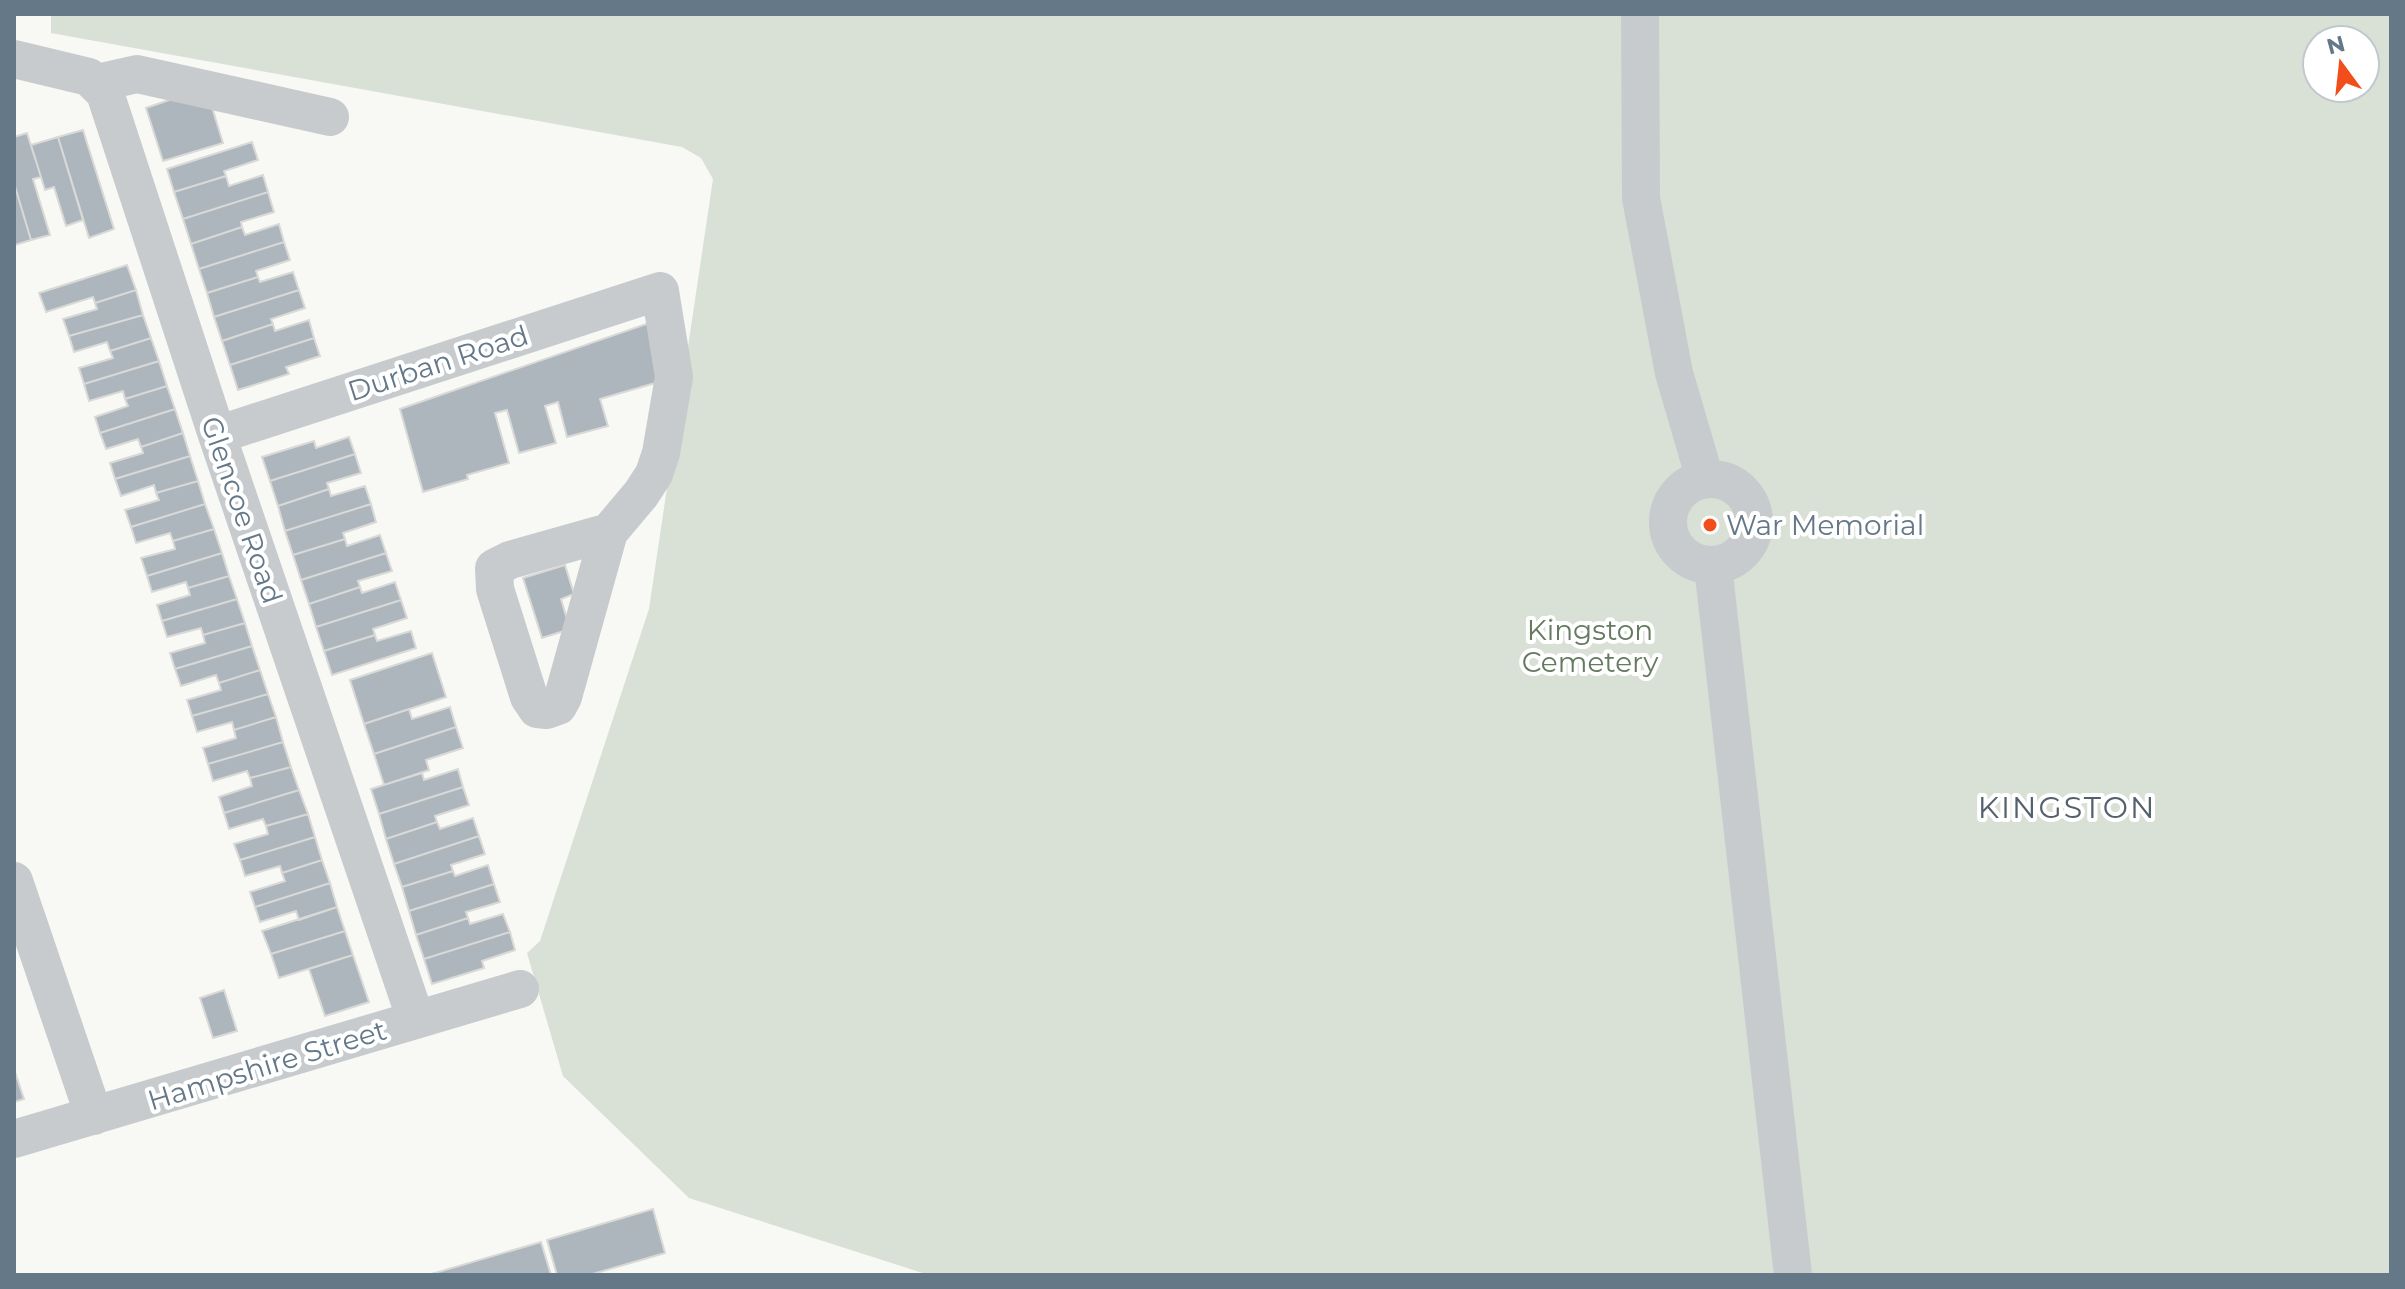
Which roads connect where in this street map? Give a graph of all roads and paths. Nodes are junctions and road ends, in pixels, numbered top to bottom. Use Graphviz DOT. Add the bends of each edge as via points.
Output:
graph roads {
  1 [pos="1640,14"];
  2 [pos="14,59"];
  3 [pos="97,83"];
  4 [pos="330,117"];
  5 [pos="217,435"];
  6 [pos="1705,479"];
  7 [pos="609,532"];
  8 [pos="1713,566"];
  9 [pos="14,881"];
  10 [pos="520,989"];
  11 [pos="416,1020"];
  12 [pos="94,1116"];
  13 [pos="14,1139"];
  14 [pos="1793,1275"];
  1 -- 6 [label="street" via="1641,198 1674,373"];
  2 -- 3 [label="street"];
  3 -- 4 [label="street" via="137,74"];
  3 -- 5 [label="street, Glencoe Road" via="105,93"];
  5 -- 7 [label="street, Durban Road" via="660,291 674,377 661,453 641,494"];
  5 -- 11 [label="street, Glencoe Road"];
  6 -- 8 [label="street" via="1678,494 1667,526 1680,553"];
  6 -- 8 [label="street" via="1740,490 1754,522 1743,551"];
  8 -- 14 [label="street"];
  9 -- 12 [label="street"];
  10 -- 11 [label="street, Hampshire Street"];
  11 -- 12 [label="street, Hampshire Street"];
  12 -- 13 [label="street, Hampshire Street"];
}
